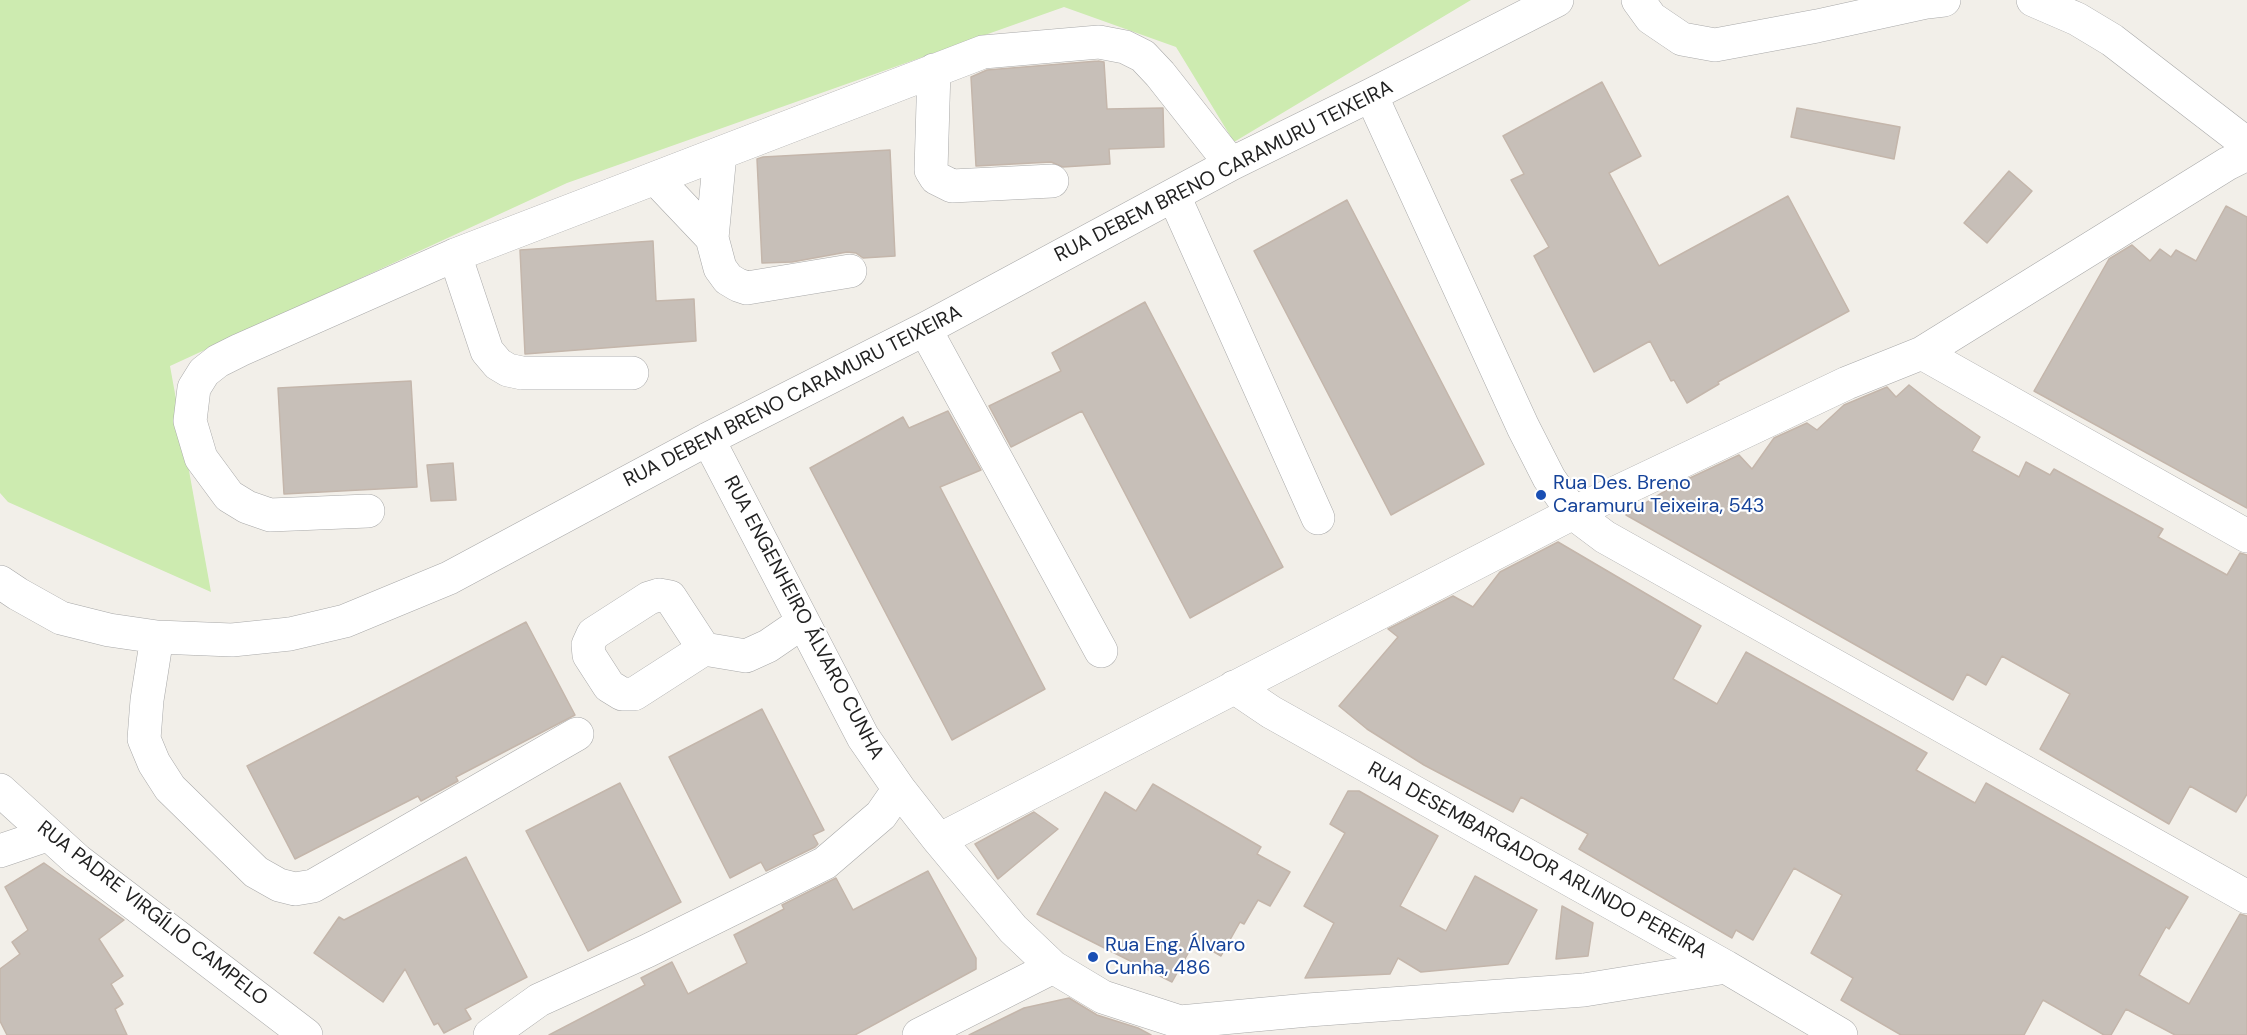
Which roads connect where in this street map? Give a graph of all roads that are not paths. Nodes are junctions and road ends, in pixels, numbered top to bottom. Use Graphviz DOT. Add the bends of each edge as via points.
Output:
graph roads {
  1 [pos="1557,0"];
  2 [pos="1638,0"];
  3 [pos="1944,0"];
  4 [pos="2033,0"];
  5 [pos="934,70"];
  6 [pos="1371,95"];
  7 [pos="720,153"];
  8 [pos="2242,159"];
  9 [pos="1231,164"];
  10 [pos="656,179"];
  11 [pos="1052,181"];
  12 [pos="1174,196"];
  13 [pos="712,238"];
  14 [pos="455,255"];
  15 [pos="850,272"];
  16 [pos="925,329"];
  17 [pos="1922,353"];
  18 [pos="632,373"];
  19 [pos="708,439"];
  20 [pos="368,511"];
  21 [pos="1572,513"];
  22 [pos="1318,518"];
  23 [pos="2247,536"];
  24 [pos="0,582"];
  25 [pos="803,622"];
  26 [pos="157,637"];
  27 [pos="704,649"];
  28 [pos="1101,651"];
  29 [pos="1234,687"];
  30 [pos="577,734"];
  31 [pos="899,789"];
  32 [pos="0,790"];
  33 [pos="47,835"];
  34 [pos="939,840"];
  35 [pos="0,851"];
  36 [pos="2247,897"];
  37 [pos="1726,967"];
  38 [pos="1053,968"];
  39 [pos="1192,1029"];
  40 [pos="306,1035"];
  41 [pos="490,1035"];
  42 [pos="920,1035"];
  43 [pos="1841,1035"];
  1 -- 6 [label="street, RUA DEBEM BRENO CARAMURU TEIXEIRA"];
  2 -- 3 [label="street" via="1651,18 1682,39 1715,45"];
  4 -- 8 [label="street" via="2112,40 2198,105"];
  5 -- 7 [label="street"];
  5 -- 9 [label="street" via="983,52 1099,42 1125,47 1143,56 1160,74"];
  5 -- 11 [label="street" via="931,170 936,178 952,186"];
  6 -- 9 [label="street, RUA DEBEM BRENO CARAMURU TEIXEIRA"];
  6 -- 21 [label="street" via="1523,427"];
  7 -- 10 [label="street"];
  7 -- 13 [label="street"];
  8 -- 17 [label="street"];
  9 -- 12 [label="street, RUA DEBEM BRENO CARAMURU TEIXEIRA"];
  10 -- 13 [label="street"];
  10 -- 14 [label="street"];
  12 -- 16 [label="street, RUA DEBEM BRENO CARAMURU TEIXEIRA"];
  12 -- 22 [label="street"];
  13 -- 15 [label="street" via="720,268 728,279 747,288"];
  14 -- 18 [label="street" via="487,351 498,364 522,373"];
  14 -- 20 [label="street" via="218,361 204,372 194,388 190,422 201,458 229,496 270,515"];
  16 -- 19 [label="street, RUA DEBEM BRENO CARAMURU TEIXEIRA"];
  16 -- 28 [label="street"];
  17 -- 21 [label="street" via="1847,383"];
  17 -- 23 [label="street"];
  19 -- 25 [label="street, RUA ENGENHEIRO ÁLVARO CUNHA"];
  19 -- 26 [label="street, RUA DEBEM BRENO CARAMURU TEIXEIRA" via="449,578 345,621 290,634 232,640"];
  21 -- 29 [label="street"];
  21 -- 36 [label="street" via="1605,537"];
  24 -- 26 [label="street, RUA DEBEM BRENO CARAMURU TEIXEIRA" via="61,618"];
  25 -- 27 [label="street" via="746,656"];
  25 -- 31 [label="street, RUA ENGENHEIRO ÁLVARO CUNHA" via="863,736"];
  26 -- 30 [label="street" via="144,739 154,763 170,788 256,872 295,889 314,885"];
  29 -- 34 [label="street"];
  29 -- 37 [label="street, RUA DESEMBARGADOR ARLINDO PEREIRA"];
  31 -- 34 [label="street, RUA ENGENHEIRO ÁLVARO CUNHA"];
  31 -- 41 [label="street" via="881,814 825,863 539,1000"];
  32 -- 33 [label="street, RUA PADRE VIRGÍLIO CAMPELO"];
  33 -- 35 [label="street"];
  33 -- 40 [label="street, RUA PADRE VIRGÍLIO CAMPELO"];
  34 -- 38 [label="street, RUA ENGENHEIRO ÁLVARO CUNHA" via="1013,929"];
  37 -- 39 [label="street" via="1584,990 1308,1010"];
  37 -- 43 [label="street, RUA DESEMBARGADOR ARLINDO PEREIRA"];
  38 -- 39 [label="street, RUA ENGENHEIRO ÁLVARO CUNHA" via="1103,997"];
  38 -- 42 [label="street"];
}
